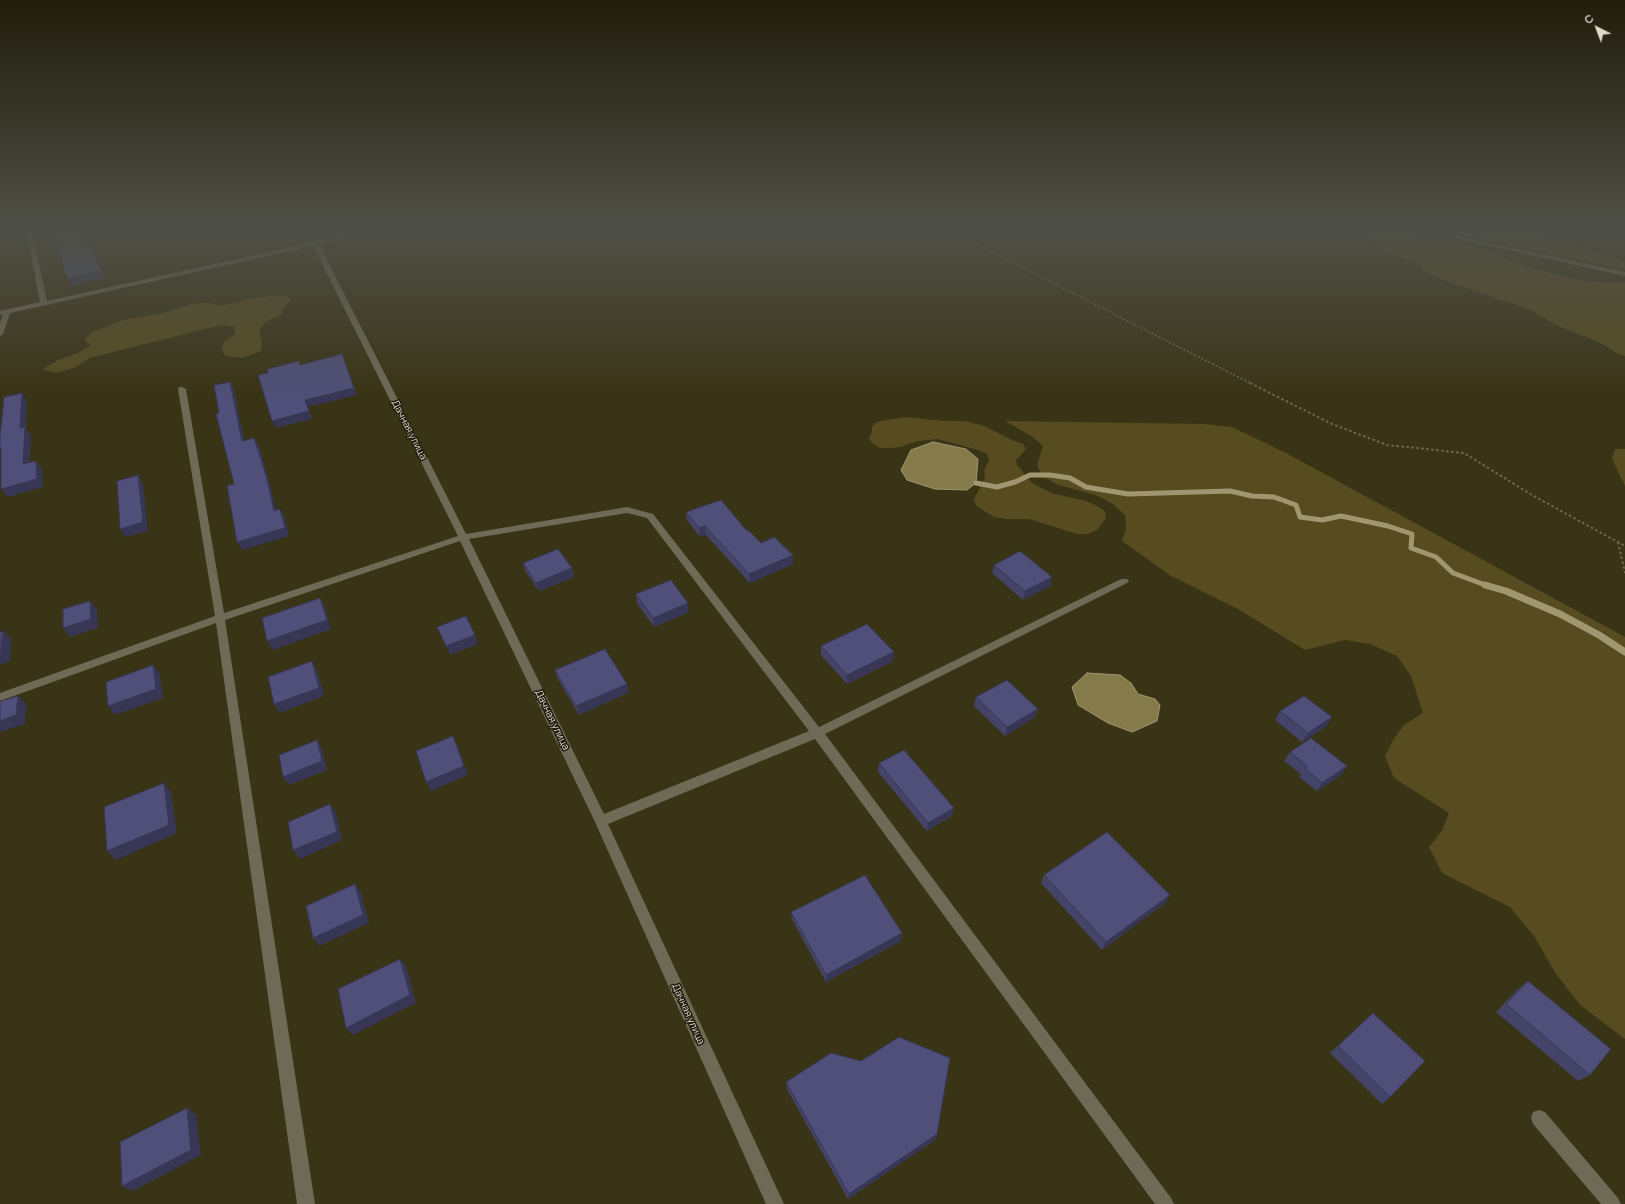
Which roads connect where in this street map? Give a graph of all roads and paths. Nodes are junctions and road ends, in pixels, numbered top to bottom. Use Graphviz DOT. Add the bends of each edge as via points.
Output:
graph roads {
  1 [pos="40,286"];
  2 [pos="123,286"];
  3 [pos="338,286"];
  4 [pos="1059,286"];
  5 [pos="44,304"];
  6 [pos="3,313"];
  7 [pos="0,334"];
  8 [pos="182,389"];
  9 [pos="463,537"];
  10 [pos="1618,542"];
  11 [pos="1625,546"];
  12 [pos="1625,573"];
  13 [pos="1124,581"];
  14 [pos="220,618"];
  15 [pos="0,697"];
  16 [pos="817,733"];
  17 [pos="601,821"];
  18 [pos="1539,1118"];
  19 [pos="306,1204"];
  20 [pos="774,1204"];
  21 [pos="1165,1204"];
  22 [pos="1612,1204"];
  1 -- 5 [label="street"];
  2 -- 5 [label="street"];
  3 -- 9 [label="street, Дачная улица"];
  4 -- 10 [label="path" via="1332,424 1388,445 1464,453 1532,495"];
  5 -- 6 [label="street"];
  6 -- 7 [label="street"];
  8 -- 14 [label="street"];
  9 -- 14 [label="street"];
  9 -- 16 [label="street" via="627,510 650,516"];
  9 -- 17 [label="street, Дачная улица"];
  10 -- 11 [label="path"];
  10 -- 12 [label="path"];
  13 -- 16 [label="street"];
  14 -- 15 [label="street"];
  14 -- 19 [label="street"];
  16 -- 17 [label="street"];
  16 -- 21 [label="street"];
  17 -- 20 [label="street, Дачная улица"];
  18 -- 22 [label="street"];
}
